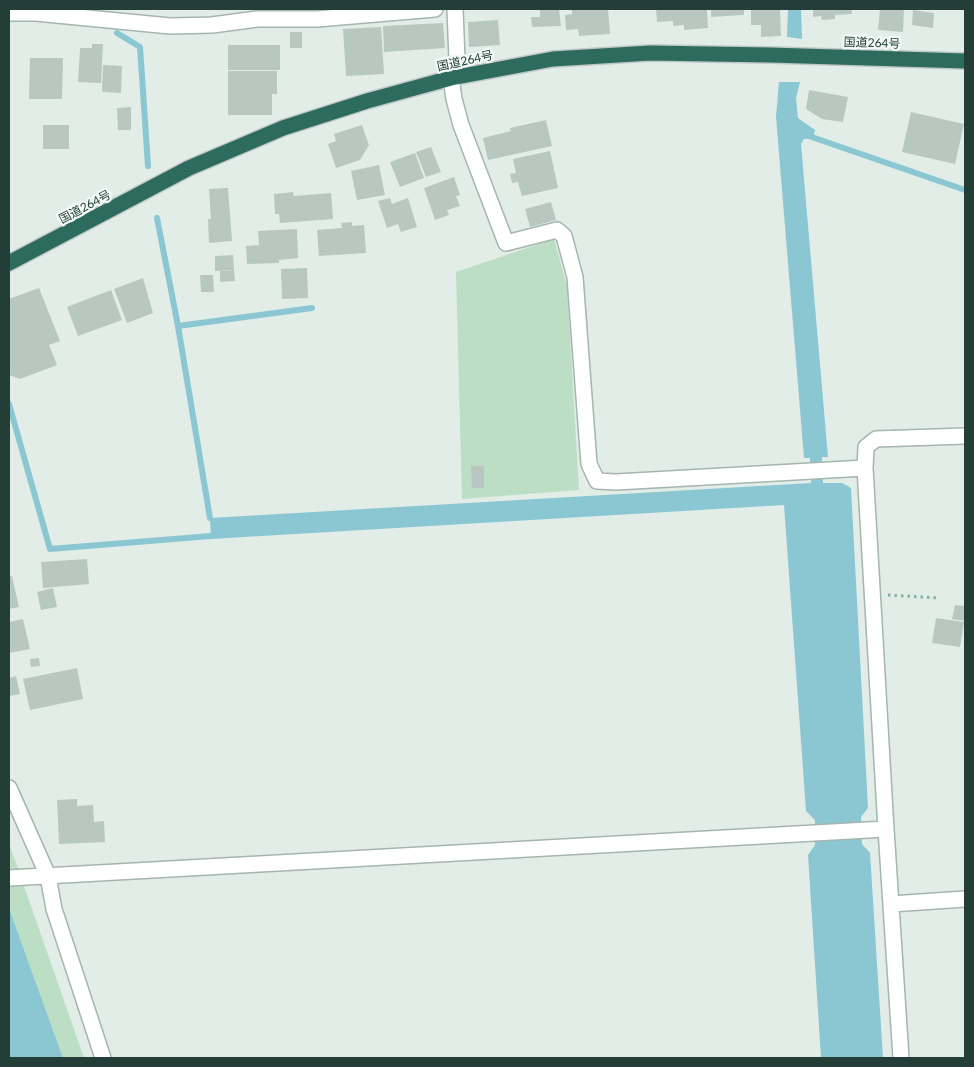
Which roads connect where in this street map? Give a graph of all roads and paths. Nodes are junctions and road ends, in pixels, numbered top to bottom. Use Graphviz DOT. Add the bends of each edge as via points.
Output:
graph roads {
  1 [pos="435,9"];
  2 [pos="455,9"];
  3 [pos="9,13"];
  4 [pos="317,14"];
  5 [pos="965,61"];
  6 [pos="451,78"];
  7 [pos="9,264"];
  8 [pos="965,436"];
  9 [pos="865,468"];
  10 [pos="873,594"];
  11 [pos="939,598"];
  12 [pos="9,788"];
  13 [pos="886,829"];
  14 [pos="43,876"];
  15 [pos="9,878"];
  16 [pos="965,898"];
  17 [pos="891,904"];
  18 [pos="103,1058"];
  19 [pos="901,1058"];
  1 -- 4 [label="street"];
  2 -- 6 [label="street" via="457,60"];
  3 -- 4 [label="street" via="170,26"];
  5 -- 6 [label="highway, 国道264号" via="650,53 554,59"];
  6 -- 7 [label="highway, 国道264号" via="284,128 189,168"];
  6 -- 9 [label="street" via="461,125 506,244 557,230 564,236 575,277 589,464 597,481"];
  8 -- 9 [label="street" via="876,439 866,447"];
  9 -- 10 [label="street"];
  10 -- 11 [label="path"];
  10 -- 13 [label="street"];
  12 -- 14 [label="street"];
  13 -- 14 [label="street"];
  13 -- 17 [label="street"];
  14 -- 15 [label="street"];
  14 -- 18 [label="street"];
  16 -- 17 [label="street"];
  17 -- 19 [label="street"];
}
